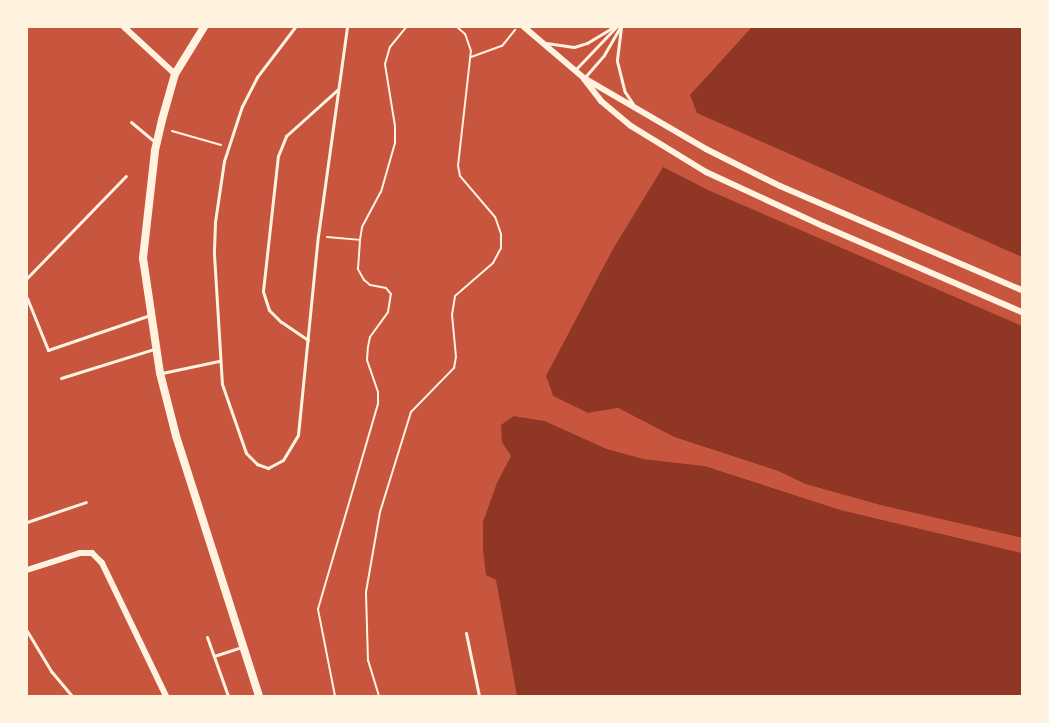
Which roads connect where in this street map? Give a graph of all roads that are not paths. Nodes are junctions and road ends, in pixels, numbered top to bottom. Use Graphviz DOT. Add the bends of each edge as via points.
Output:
graph roads {
  1 [pos="124,27"];
  2 [pos="204,27"];
  3 [pos="294,27"];
  4 [pos="347,27"];
  5 [pos="524,27"];
  6 [pos="618,27"];
  7 [pos="544,42"];
  8 [pos="574,71"];
  9 [pos="175,74"];
  10 [pos="584,78"];
  11 [pos="338,89"];
  12 [pos="634,106"];
  13 [pos="131,122"];
  14 [pos="157,143"];
  15 [pos="126,176"];
  16 [pos="27,278"];
  17 [pos="1022,290"];
  18 [pos="27,298"];
  19 [pos="1022,312"];
  20 [pos="150,314"];
  21 [pos="308,340"];
  22 [pos="156,348"];
  23 [pos="219,361"];
  24 [pos="160,373"];
  25 [pos="61,378"];
  26 [pos="86,502"];
  27 [pos="27,522"];
  28 [pos="27,570"];
  29 [pos="27,632"];
  30 [pos="466,633"];
  31 [pos="207,637"];
  32 [pos="243,646"];
  33 [pos="214,656"];
  34 [pos="72,696"];
  35 [pos="166,696"];
  36 [pos="228,696"];
  37 [pos="259,696"];
  38 [pos="479,696"];
  1 -- 9 [label="street"];
  2 -- 9 [label="street"];
  3 -- 23 [label="lane" via="257,77 242,106 218,191 214,243"];
  4 -- 11 [label="lane"];
  5 -- 7 [label="street"];
  6 -- 7 [label="lane" via="574,46"];
  6 -- 8 [label="lane"];
  6 -- 10 [label="lane" via="604,55"];
  6 -- 12 [label="lane" via="617,62 625,92"];
  7 -- 8 [label="street"];
  8 -- 10 [label="street"];
  9 -- 14 [label="street"];
  10 -- 12 [label="street"];
  10 -- 19 [label="street" via="612,111 651,140 735,187"];
  11 -- 21 [label="lane"];
  11 -- 21 [label="lane" via="286,136 278,156 263,291 269,310 280,322"];
  12 -- 17 [label="street" via="780,186"];
  13 -- 14 [label="lane"];
  14 -- 20 [label="street" via="143,258"];
  15 -- 16 [label="lane"];
  18 -- 20 [label="lane" via="48,350"];
  20 -- 22 [label="street"];
  21 -- 23 [label="lane" via="298,435 283,460 268,468 246,453 228,406"];
  22 -- 24 [label="street"];
  22 -- 25 [label="lane"];
  23 -- 24 [label="lane"];
  24 -- 32 [label="street" via="199,514"];
  26 -- 27 [label="lane"];
  28 -- 35 [label="street" via="80,553 92,553 102,563"];
  29 -- 34 [label="lane"];
  30 -- 38 [label="lane"];
  31 -- 33 [label="lane"];
  32 -- 33 [label="lane"];
  32 -- 37 [label="street"];
  33 -- 36 [label="lane"];
}
